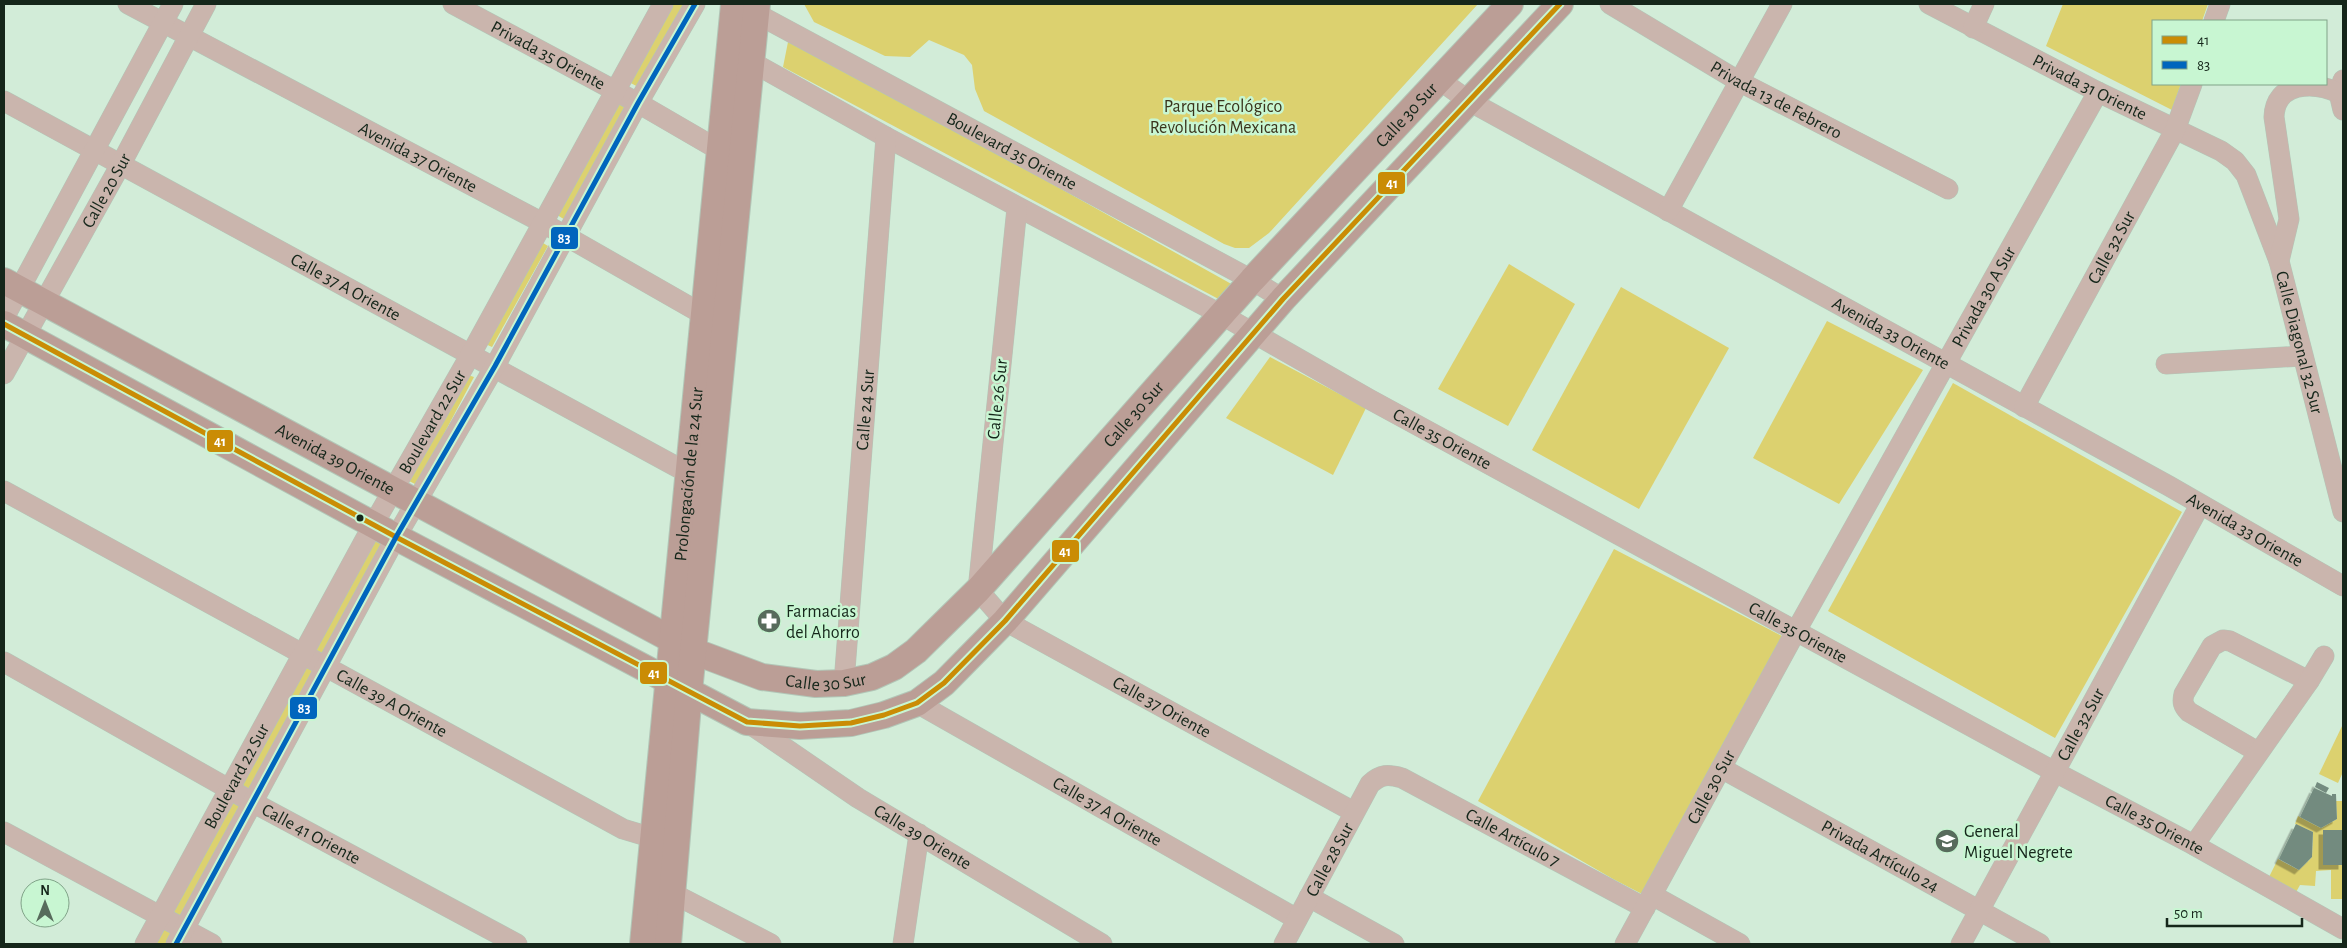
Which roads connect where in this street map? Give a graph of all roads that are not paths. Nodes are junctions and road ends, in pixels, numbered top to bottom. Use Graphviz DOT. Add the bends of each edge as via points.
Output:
graph roads {
  1 [pos="128,4"];
  2 [pos="173,4"];
  3 [pos="206,4"];
  4 [pos="453,4"];
  5 [pos="663,4"];
  6 [pos="695,4"];
  7 [pos="1510,4"];
  8 [pos="1560,4"];
  9 [pos="1610,4"];
  10 [pos="1782,4"];
  11 [pos="1928,4"];
  12 [pos="1984,4"];
  13 [pos="2220,4"];
  14 [pos="747,6"];
  15 [pos="2214,20"];
  16 [pos="163,23"];
  17 [pos="1973,28"];
  18 [pos="188,36"];
  19 [pos="741,56"];
  20 [pos="1441,81"];
  21 [pos="1740,82"];
  22 [pos="2192,85"];
  23 [pos="616,91"];
  24 [pos="2098,92"];
  25 [pos="2342,94"];
  26 [pos="4,101"];
  27 [pos="1469,101"];
  28 [pos="638,103"];
  29 [pos="2175,130"];
  30 [pos="886,137"];
  31 [pos="95,150"];
  32 [pos="731,157"];
  33 [pos="121,164"];
  34 [pos="2246,175"];
  35 [pos="1948,189"];
  36 [pos="1017,208"];
  37 [pos="1668,211"];
  38 [pos="544,223"];
  39 [pos="566,235"];
  40 [pos="2279,261"];
  41 [pos="1252,280"];
  42 [pos="11,285"];
  43 [pos="1283,299"];
  44 [pos="45,304"];
  45 [pos="704,315"];
  46 [pos="1222,315"];
  47 [pos="4,318"];
  48 [pos="4,324"];
  49 [pos="1254,334"];
  50 [pos="27,337"];
  51 [pos="471,354"];
  52 [pos="2302,356"];
  53 [pos="1946,364"];
  54 [pos="2166,364"];
  55 [pos="495,366"];
  56 [pos="4,374"];
  57 [pos="2024,408"];
  58 [pos="688,473"];
  59 [pos="393,490"];
  60 [pos="4,491"];
  61 [pos="416,503"];
  62 [pos="2200,505"];
  63 [pos="2343,512"];
  64 [pos="385,531"];
  65 [pos="2343,586"];
  66 [pos="978,590"];
  67 [pos="1005,621"];
  68 [pos="1796,631"];
  69 [pos="682,646"];
  70 [pos="303,655"];
  71 [pos="2324,656"];
  72 [pos="4,662"];
  73 [pos="326,668"];
  74 [pos="2309,681"];
  75 [pos="844,683"];
  76 [pos="679,687"];
  77 [pos="917,703"];
  78 [pos="748,722"];
  79 [pos="2258,752"];
  80 [pos="1722,768"];
  81 [pos="2055,772"];
  82 [pos="1379,777"];
  83 [pos="229,789"];
  84 [pos="252,802"];
  85 [pos="1354,812"];
  86 [pos="4,832"];
  87 [pos="919,834"];
  88 [pos="653,838"];
  89 [pos="2194,845"];
  90 [pos="672,894"];
  91 [pos="1309,897"];
  92 [pos="1649,902"];
  93 [pos="1980,910"];
  94 [pos="160,916"];
  95 [pos="1297,919"];
  96 [pos="2343,929"];
  97 [pos="180,937"];
  98 [pos="145,944"];
  99 [pos="212,944"];
  100 [pos="518,944"];
  101 [pos="644,944"];
  102 [pos="668,944"];
  103 [pos="771,944"];
  104 [pos="903,944"];
  105 [pos="1102,944"];
  106 [pos="1284,944"];
  107 [pos="1394,944"];
  108 [pos="1625,944"];
  109 [pos="1740,944"];
  110 [pos="1961,944"];
  111 [pos="2040,944"];
  1 -- 16 [label="street, Avenida 37 Oriente"];
  2 -- 16 [label="street, Calle 20 Sur"];
  3 -- 18 [label="street, Calle 20 Sur"];
  4 -- 23 [label="street, Privada 35 Oriente"];
  5 -- 23 [label="street, Boulevard 22 Sur"];
  6 -- 28 [label="street, Boulevard 22 Sur"];
  7 -- 20 [label="main road, Calle 30 Sur"];
  8 -- 27 [label="main road, Calle 30 Sur"];
  9 -- 21 [label="street, Privada 13 de Febrero"];
  10 -- 21 [label="street"];
  11 -- 17 [label="street, Privada 31 Oriente"];
  12 -- 17 [label="street"];
  13 -- 15 [label="street"];
  14 -- 19 [label="main road, Prolongación de la 24 Sur"];
  14 -- 41 [label="street, Boulevard 35 Oriente"];
  16 -- 18 [label="street, Avenida 37 Oriente"];
  16 -- 31 [label="street, Calle 20 Sur"];
  17 -- 24 [label="street, Privada 31 Oriente"];
  18 -- 33 [label="street, Calle 20 Sur"];
  18 -- 38 [label="street, Avenida 37 Oriente"];
  19 -- 30 [label="street"];
  19 -- 32 [label="main road, Prolongación de la 24 Sur"];
  20 -- 27 [label="street, Avenida 33 Oriente"];
  20 -- 41 [label="main road, Calle 30 Sur"];
  21 -- 35 [label="street, Privada 13 de Febrero"];
  21 -- 37 [label="street"];
  22 -- 29 [label="street, Calle 32 Sur"];
  23 -- 28 [label="street, Privada 35 Oriente"];
  23 -- 38 [label="street, Boulevard 22 Sur"];
  24 -- 29 [label="street, Privada 31 Oriente"];
  24 -- 53 [label="street, Privada 30 A Sur"];
  25 -- 40 [label="street" via="2320,87 2299,88 2287,91 2274,105 2288,219"];
  26 -- 31 [label="street, Calle 37 A Oriente"];
  27 -- 37 [label="street, Avenida 33 Oriente"];
  27 -- 43 [label="main road, Calle 30 Sur"];
  28 -- 32 [label="street, Privada 35 Oriente"];
  28 -- 39 [label="street, Boulevard 22 Sur"];
  29 -- 34 [label="street, Privada 31 Oriente" via="2220,151 2235,161"];
  29 -- 57 [label="street, Calle 32 Sur"];
  30 -- 36 [label="street"];
  30 -- 75 [label="street, Calle 24 Sur"];
  31 -- 33 [label="street, Calle 37 A Oriente"];
  31 -- 42 [label="street, Calle 20 Sur"];
  32 -- 45 [label="main road, Prolongación de la 24 Sur"];
  32 -- 69 [label="main road, Prolongación de la 24 Sur"];
  33 -- 44 [label="street, Calle 20 Sur"];
  33 -- 51 [label="street, Calle 37 A Oriente"];
  34 -- 40 [label="street, Calle Diagonal 32 Sur"];
  36 -- 46 [label="street"];
  36 -- 66 [label="street, Calle 26 Sur"];
  37 -- 53 [label="street, Avenida 33 Oriente"];
  38 -- 39 [label="street, Avenida 37 Oriente"];
  38 -- 51 [label="street, Boulevard 22 Sur"];
  39 -- 45 [label="street, Avenida 37 Oriente"];
  39 -- 55 [label="street, Boulevard 22 Sur"];
  40 -- 52 [label="street, Calle Diagonal 32 Sur"];
  41 -- 43 [label="street, Boulevard 35 Oriente"];
  41 -- 46 [label="main road, Calle 30 Sur"];
  42 -- 44 [label="main road, Avenida 39 Oriente"];
  42 -- 47 [label="street, Calle 20 Sur"];
  43 -- 49 [label="main road, Calle 30 Sur"];
  44 -- 50 [label="street, Calle 20 Sur"];
  44 -- 59 [label="main road, Avenida 39 Oriente"];
  45 -- 58 [label="main road, Prolongación de la 24 Sur"];
  46 -- 49 [label="street"];
  46 -- 66 [label="main road, Calle 30 Sur"];
  48 -- 50 [label="main road"];
  49 -- 67 [label="main road, Calle 30 Sur"];
  49 -- 68 [label="street, Calle 35 Oriente"];
  50 -- 56 [label="street, Calle 20 Sur"];
  50 -- 64 [label="main road"];
  51 -- 55 [label="street, Calle 37 A Oriente"];
  51 -- 59 [label="street, Boulevard 22 Sur"];
  52 -- 54 [label="street"];
  52 -- 63 [label="street, Calle Diagonal 32 Sur"];
  53 -- 57 [label="street, Avenida 33 Oriente"];
  53 -- 68 [label="street, Privada 30 A Sur"];
  55 -- 58 [label="street, Calle 37 A Oriente"];
  55 -- 61 [label="street, Boulevard 22 Sur"];
  57 -- 62 [label="street, Avenida 33 Oriente"];
  58 -- 69 [label="main road, Prolongación de la 24 Sur"];
  59 -- 61 [label="main road, Avenida 39 Oriente"];
  59 -- 64 [label="street, Boulevard 22 Sur"];
  60 -- 70 [label="street, Calle 39 A Oriente"];
  61 -- 64 [label="street, Boulevard 22 Sur"];
  61 -- 69 [label="main road, Avenida 39 Oriente"];
  62 -- 65 [label="street, Avenida 33 Oriente"];
  62 -- 81 [label="street, Calle 32 Sur"];
  64 -- 70 [label="street, Boulevard 22 Sur"];
  64 -- 73 [label="street, Boulevard 22 Sur"];
  64 -- 76 [label="main road"];
  66 -- 67 [label="street, Calle 37 Oriente"];
  66 -- 75 [label="main road, Calle 30 Sur" via="916,651 894,667 872,677"];
  67 -- 77 [label="main road, Calle 30 Sur" via="944,682"];
  67 -- 85 [label="street, Calle 37 Oriente"];
  68 -- 80 [label="street, Calle 30 Sur"];
  68 -- 81 [label="street, Calle 35 Oriente"];
  69 -- 75 [label="main road, Calle 30 Sur" via="762,677 788,682"];
  69 -- 76 [label="main road, Prolongación de la 24 Sur"];
  70 -- 73 [label="street, Calle 39 A Oriente"];
  70 -- 83 [label="street, Boulevard 22 Sur"];
  71 -- 74 [label="street"];
  72 -- 83 [label="street, Calle 41 Oriente"];
  73 -- 84 [label="street, Boulevard 22 Sur"];
  73 -- 88 [label="street, Calle 39 A Oriente" via="623,829"];
  74 -- 79 [label="street"];
  74 -- 79 [label="street" via="2230,641 2223,640 2212,646 2184,694 2184,707"];
  76 -- 78 [label="main road, Calle 30 Sur"];
  76 -- 88 [label="main road, Prolongación de la 24 Sur"];
  76 -- 90 [label="main road, Prolongación de la 24 Sur"];
  77 -- 78 [label="main road, Calle 30 Sur" via="884,715 825,726"];
  77 -- 95 [label="street, Calle 37 A Oriente"];
  78 -- 87 [label="street, Calle 39 Oriente" via="858,798"];
  79 -- 89 [label="street"];
  80 -- 92 [label="street, Calle 30 Sur"];
  80 -- 93 [label="street, Privada Artículo 24"];
  81 -- 89 [label="street, Calle 35 Oriente"];
  81 -- 93 [label="street, Calle 32 Sur"];
  82 -- 85 [label="street, Calle 28 Sur" via="1370,784"];
  82 -- 92 [label="street, Calle Artículo 7" via="1402,778"];
  83 -- 84 [label="street, Calle 41 Oriente"];
  83 -- 94 [label="street, Boulevard 22 Sur"];
  84 -- 97 [label="street, Boulevard 22 Sur"];
  84 -- 100 [label="street, Calle 41 Oriente"];
  85 -- 91 [label="street, Calle 28 Sur"];
  86 -- 94 [label="street"];
  87 -- 104 [label="street"];
  87 -- 105 [label="street, Calle 39 Oriente"];
  88 -- 101 [label="main road, Prolongación de la 24 Sur"];
  89 -- 96 [label="street, Calle 35 Oriente"];
  90 -- 102 [label="main road, Prolongación de la 24 Sur"];
  90 -- 103 [label="street"];
  91 -- 95 [label="street, Calle 28 Sur"];
  91 -- 107 [label="street"];
  92 -- 108 [label="street, Calle 30 Sur"];
  92 -- 109 [label="street, Calle Artículo 7"];
  93 -- 110 [label="street, Calle 32 Sur"];
  93 -- 111 [label="street, Privada Artículo 24"];
  94 -- 97 [label="street"];
  94 -- 98 [label="street, Boulevard 22 Sur"];
  95 -- 106 [label="street, Calle 28 Sur"];
  97 -- 99 [label="street"];
}
